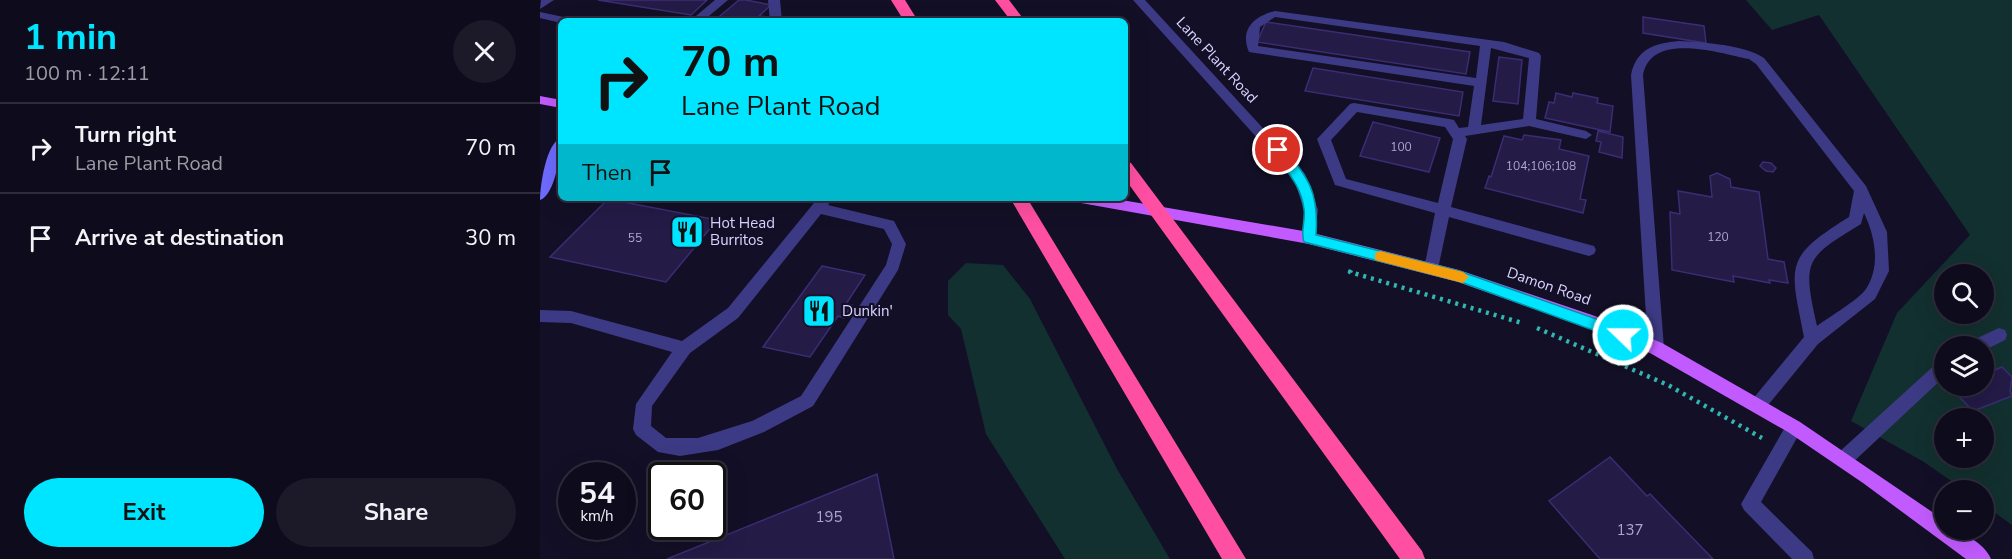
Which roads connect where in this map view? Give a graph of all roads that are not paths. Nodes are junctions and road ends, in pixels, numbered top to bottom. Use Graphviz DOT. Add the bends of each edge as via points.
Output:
graph roads {
  1 [pos="548,0"];
  2 [pos="722,0"];
  3 [pos="774,0"];
  4 [pos="898,0"];
  5 [pos="1002,0"];
  6 [pos="1139,0"];
  7 [pos="540,6"];
  8 [pos="540,15"];
  9 [pos="700,18"];
  10 [pos="776,18"];
  11 [pos="909,18"];
  12 [pos="1016,18"];
  13 [pos="558,19"];
  14 [pos="1486,44"];
  15 [pos="1481,83"];
  16 [pos="540,100"];
  17 [pos="558,103"];
  18 [pos="1529,122"];
  19 [pos="1474,129"];
  20 [pos="1454,133"];
  21 [pos="1586,135"];
  22 [pos="558,150"];
  23 [pos="1128,171"];
  24 [pos="1861,189"];
  25 [pos="540,195"];
  26 [pos="1020,201"];
  27 [pos="1098,201"];
  28 [pos="823,203"];
  29 [pos="1443,210"];
  30 [pos="1159,212"];
  31 [pos="1309,238"];
  32 [pos="1589,250"];
  33 [pos="1431,269"];
  34 [pos="540,316"];
  35 [pos="1999,335"];
  36 [pos="1994,338"];
  37 [pos="1812,339"];
  38 [pos="684,348"];
  39 [pos="1656,348"];
  40 [pos="1934,376"];
  41 [pos="1758,405"];
  42 [pos="1794,427"];
  43 [pos="1844,459"];
  44 [pos="1235,559"];
  45 [pos="1414,559"];
  46 [pos="1804,559"];
  47 [pos="1982,559"];
  1 -- 7 [label="street"];
  2 -- 9 [label="street"];
  3 -- 10 [label="street"];
  4 -- 11 [label="highway"];
  5 -- 12 [label="highway"];
  6 -- 31 [label="street, Lane Plant Road" via="1300,177 1311,210"];
  8 -- 13 [label="street"];
  14 -- 15 [label="street"];
  14 -- 15 [label="street" via="1275,14 1254,24 1250,37 1253,49"];
  14 -- 18 [label="street" via="1535,56"];
  15 -- 19 [label="street"];
  16 -- 17 [label="main road"];
  18 -- 19 [label="street"];
  18 -- 21 [label="street"];
  19 -- 20 [label="street"];
  20 -- 29 [label="street" via="1460,139"];
  20 -- 29 [label="street" via="1449,123 1354,107 1324,139 1340,182"];
  22 -- 25 [label="street"];
  23 -- 30 [label="highway"];
  24 -- 37 [label="street" via="1856,220 1812,250 1804,260 1802,279"];
  24 -- 37 [label="street" via="1880,232 1882,271 1870,295"];
  24 -- 39 [label="street" via="1760,60 1690,45 1663,45 1651,50 1641,59 1637,75"];
  26 -- 44 [label="highway"];
  27 -- 30 [label="main road, Damon Road"];
  28 -- 38 [label="street" via="733,314"];
  28 -- 38 [label="street" via="889,225 899,244 893,266 807,401 789,413 727,438 693,448 663,446 642,429 644,404"];
  29 -- 32 [label="street"];
  29 -- 33 [label="street"];
  30 -- 31 [label="main road, Damon Road"];
  30 -- 45 [label="highway"];
  31 -- 33 [label="main road, Damon Road"];
  33 -- 39 [label="main road, Damon Road" via="1526,298"];
  34 -- 38 [label="street" via="571,317"];
  35 -- 36 [label="street"];
  37 -- 41 [label="street"];
  39 -- 41 [label="main road, Damon Road"];
  40 -- 43 [label="street"];
  41 -- 42 [label="main road, Damon Road"];
  42 -- 43 [label="main road, Damon Road"];
  42 -- 46 [label="street" via="1750,504"];
  43 -- 47 [label="main road, Damon Road"];
}
